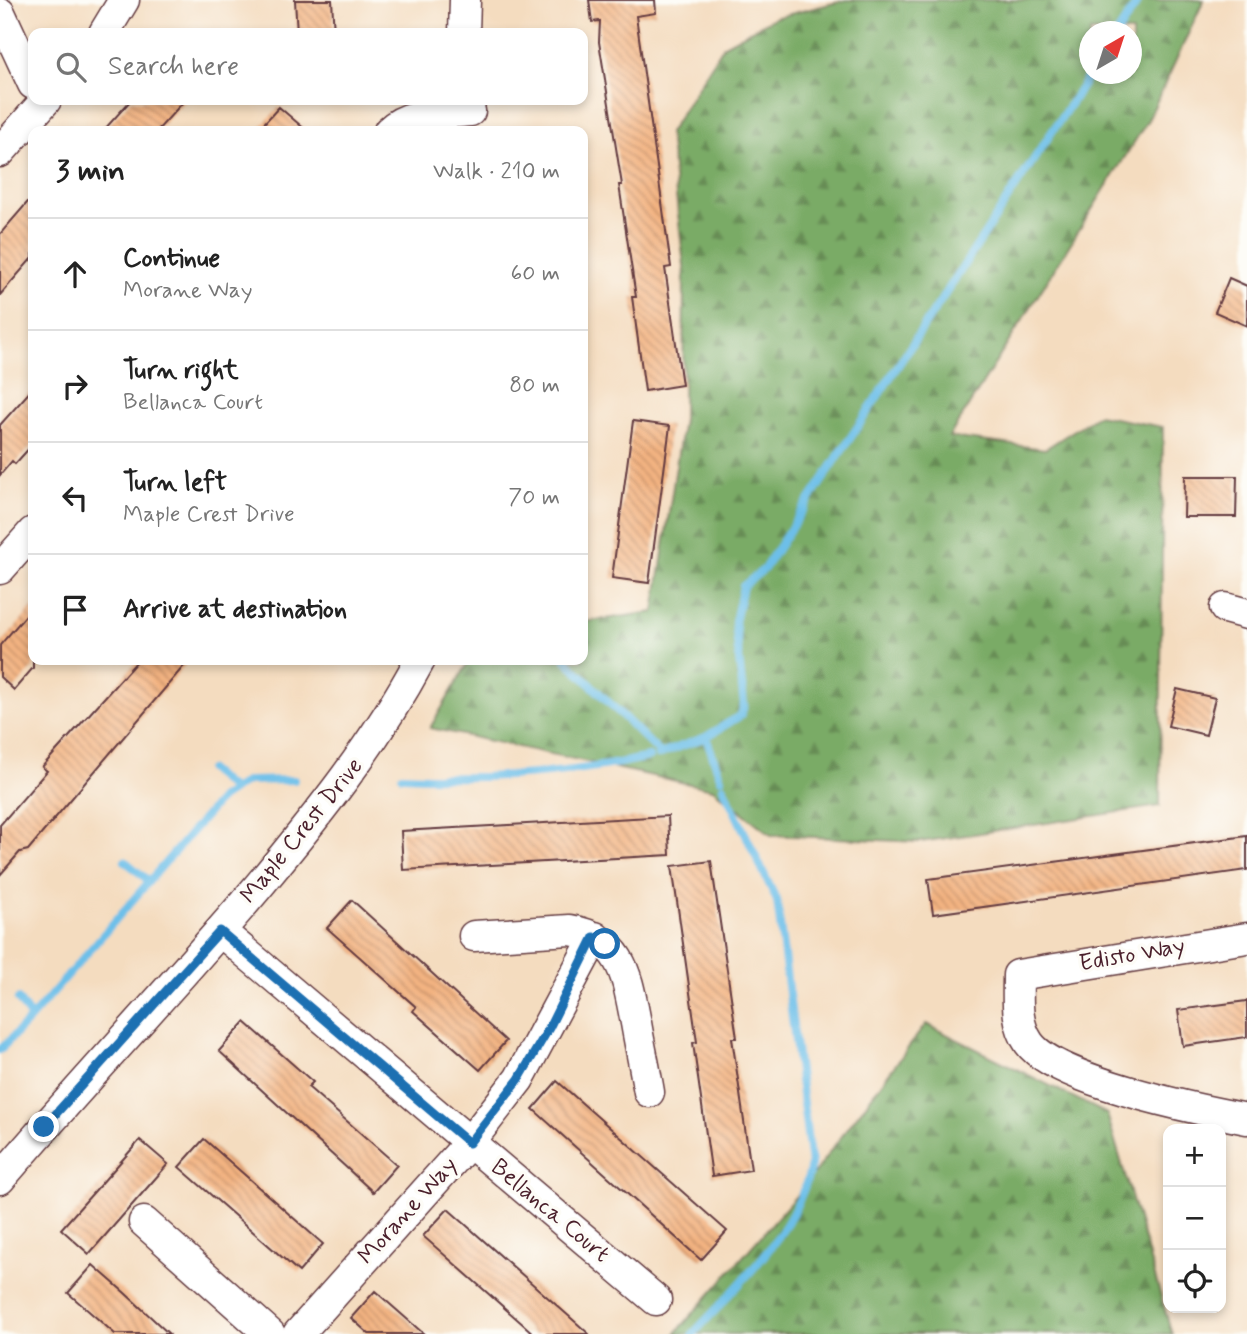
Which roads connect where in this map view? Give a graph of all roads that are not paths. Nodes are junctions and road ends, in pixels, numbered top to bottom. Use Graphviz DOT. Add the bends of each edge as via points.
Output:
graph roads {
  1 [pos="124,0"];
  2 [pos="465,0"];
  3 [pos="0,13"];
  4 [pos="107,28"];
  5 [pos="464,28"];
  6 [pos="28,70"];
  7 [pos="35,105"];
  8 [pos="471,114"];
  9 [pos="394,126"];
  10 [pos="0,152"];
  11 [pos="28,538"];
  12 [pos="0,569"];
  13 [pos="418,665"];
  14 [pos="220,931"];
  15 [pos="474,936"];
  16 [pos="594,937"];
  17 [pos="1247,938"];
  18 [pos="649,1092"];
  19 [pos="1247,1119"];
  20 [pos="469,1143"];
  21 [pos="0,1179"];
  22 [pos="144,1222"];
  23 [pos="656,1300"];
  24 [pos="270,1334"];
  25 [pos="298,1334"];
  1 -- 4 [label="street"];
  2 -- 5 [label="street"];
  3 -- 6 [label="street"];
  7 -- 10 [label="street"];
  8 -- 9 [label="street" via="410,117"];
  11 -- 12 [label="street"];
  13 -- 14 [label="street, Maple Crest Drive" via="328,803"];
  14 -- 20 [label="street, Bellanca Court"];
  14 -- 21 [label="street, Maple Crest Drive"];
  15 -- 16 [label="street" via="570,930"];
  16 -- 18 [label="street" via="605,944 626,973"];
  16 -- 20 [label="street, Morane Way" via="519,1079"];
  17 -- 19 [label="street, Edisto Way" via="1018,975 1021,1028 1031,1046 1068,1071 1196,1109"];
  20 -- 23 [label="street, Bellanca Court"];
  20 -- 25 [label="street, Morane Way"];
  22 -- 24 [label="street"];
}
